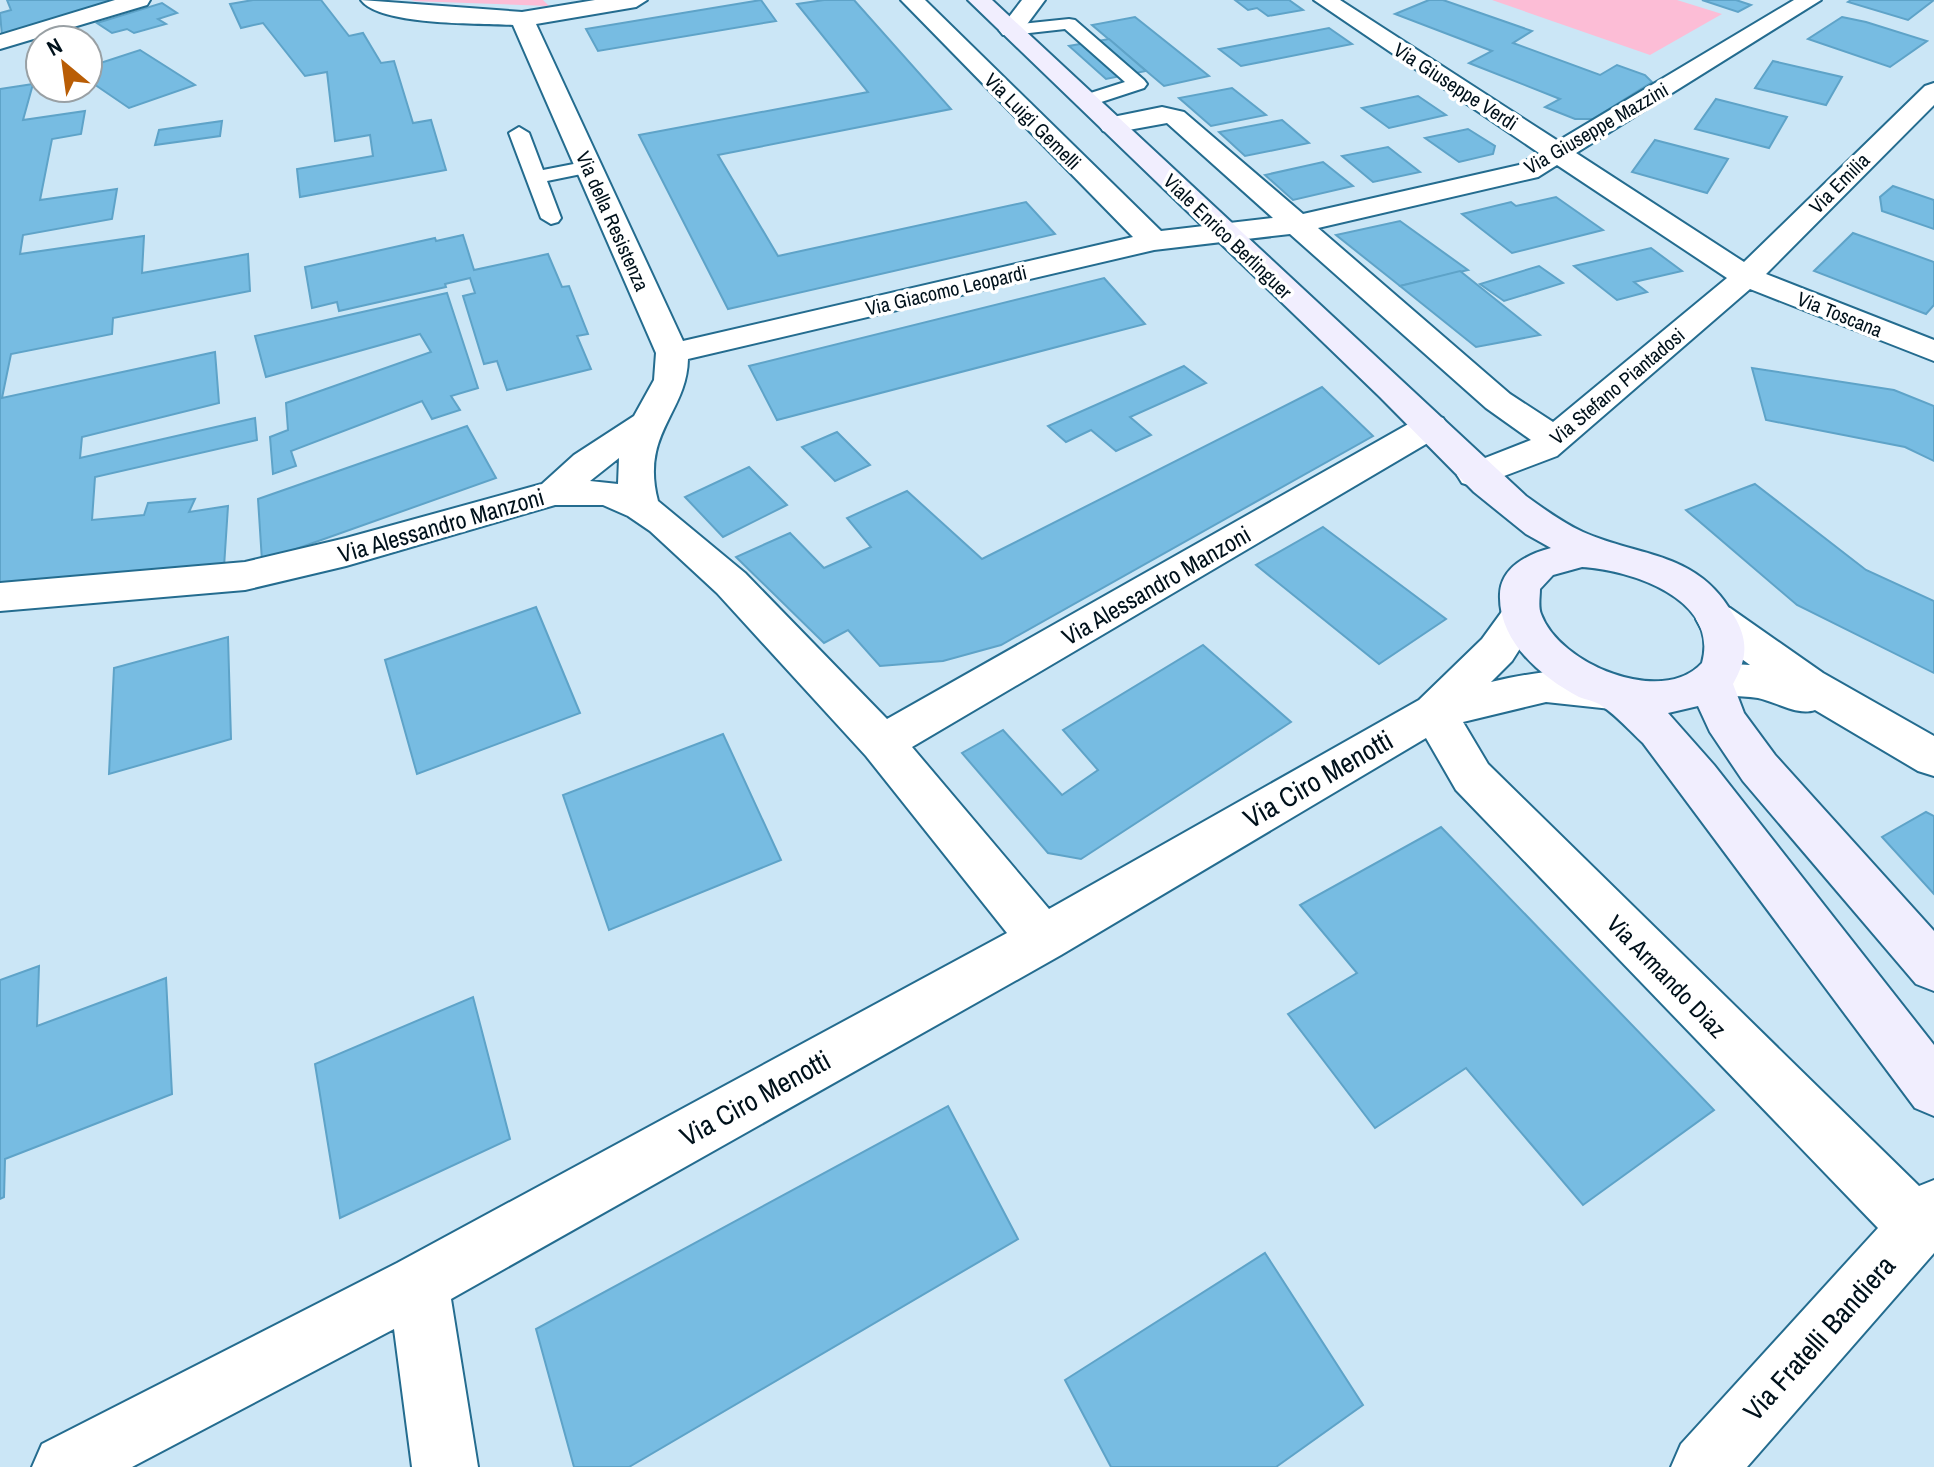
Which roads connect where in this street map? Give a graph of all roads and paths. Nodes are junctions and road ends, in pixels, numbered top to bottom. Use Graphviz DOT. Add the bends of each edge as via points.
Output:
graph roads {
  1 [pos="139,0"];
  2 [pos="372,0"];
  3 [pos="636,0"];
  4 [pos="912,0"];
  5 [pos="979,0"];
  6 [pos="1034,0"];
  7 [pos="1810,0"];
  8 [pos="1335,2"];
  9 [pos="522,19"];
  10 [pos="1011,30"];
  11 [pos="0,42"];
  12 [pos="1934,91"];
  13 [pos="1085,101"];
  14 [pos="1112,125"];
  15 [pos="519,133"];
  16 [pos="1559,154"];
  17 [pos="589,167"];
  18 [pos="535,177"];
  19 [pos="551,218"];
  20 [pos="1297,224"];
  21 [pos="1221,233"];
  22 [pos="1154,241"];
  23 [pos="1746,277"];
  24 [pos="1934,351"];
  25 [pos="672,353"];
  26 [pos="647,423"];
  27 [pos="1431,426"];
  28 [pos="1554,439"];
  29 [pos="1475,475"];
  30 [pos="555,493"];
  31 [pos="641,507"];
  32 [pos="1599,553"];
  33 [pos="0,597"];
  34 [pos="1521,600"];
  35 [pos="1716,619"];
  36 [pos="1712,680"];
  37 [pos="1614,692"];
  38 [pos="1434,712"];
  39 [pos="1860,718"];
  40 [pos="882,743"];
  41 [pos="1934,758"];
  42 [pos="1043,939"];
  43 [pos="1934,967"];
  44 [pos="1934,1089"];
  45 [pos="1926,1217"];
  46 [pos="418,1284"];
  47 [pos="65,1467"];
  48 [pos="445,1467"];
  49 [pos="1704,1467"];
  1 -- 11 [label="street"];
  2 -- 9 [label="street" via="397,10"];
  3 -- 9 [label="street"];
  4 -- 22 [label="street, Via Luigi Gemelli"];
  5 -- 10 [label="street, Viale Enrico Berlinguer"];
  6 -- 10 [label="street"];
  7 -- 16 [label="street, Via Giuseppe Mazzini"];
  8 -- 16 [label="street, Via Giuseppe Verdi"];
  9 -- 17 [label="street, Via della Resistenza"];
  10 -- 13 [label="street, Viale Enrico Berlinguer"];
  10 -- 13 [label="lane" via="1069,24 1138,84"];
  12 -- 23 [label="street, Via Emilia"];
  13 -- 14 [label="street, Viale Enrico Berlinguer"];
  14 -- 20 [label="street" via="1175,117"];
  14 -- 21 [label="street, Viale Enrico Berlinguer"];
  15 -- 18 [label="lane"];
  16 -- 20 [label="street, Via Giuseppe Mazzini" via="1528,171"];
  16 -- 23 [label="street, Via Giuseppe Verdi"];
  17 -- 18 [label="lane"];
  17 -- 25 [label="street, Via della Resistenza"];
  18 -- 19 [label="lane"];
  20 -- 21 [label="street, Via Giuseppe Mazzini"];
  20 -- 28 [label="street" via="1491,395"];
  21 -- 22 [label="street, Via Giacomo Leopardi"];
  21 -- 27 [label="street, Viale Enrico Berlinguer"];
  22 -- 25 [label="street, Via Giacomo Leopardi"];
  23 -- 24 [label="street, Via Toscana"];
  23 -- 28 [label="street, Via Stefano Piantadosi"];
  25 -- 26 [label="street" via="671,380"];
  26 -- 30 [label="street" via="587,463"];
  26 -- 31 [label="street" via="634,462"];
  27 -- 29 [label="street, Viale Enrico Berlinguer"];
  27 -- 40 [label="street, Via Alessandro Manzoni"];
  28 -- 29 [label="street, Via Stefano Piantadosi" via="1544,448"];
  29 -- 32 [label="street, Viale Enrico Berlinguer" via="1542,528"];
  29 -- 34 [label="street, Viale Enrico Berlinguer" via="1513,550"];
  30 -- 31 [label="street, Via Alessandro Manzoni" via="607,493"];
  30 -- 33 [label="street, Via Alessandro Manzoni" via="245,576"];
  31 -- 40 [label="street, Via Alessandro Manzoni" via="731,583"];
  32 -- 34 [label="street" via="1566,555 1532,570"];
  32 -- 35 [label="street" via="1633,560 1681,582"];
  34 -- 37 [label="street" via="1532,639 1551,660 1579,679"];
  34 -- 38 [label="street, Via Ciro Menotti" via="1497,650"];
  35 -- 36 [label="street" via="1726,642 1724,664"];
  35 -- 39 [label="street"];
  36 -- 37 [label="street" via="1692,693 1669,698"];
  36 -- 39 [label="street" via="1782,688"];
  36 -- 43 [label="street" via="1725,720 1759,768"];
  37 -- 38 [label="street, Via Ciro Menotti" via="1546,686"];
  37 -- 44 [label="street" via="1659,731 1698,778"];
  38 -- 42 [label="street, Via Ciro Menotti"];
  38 -- 45 [label="street, Via Armando Diaz" via="1472,777 1831,1142"];
  39 -- 41 [label="street"];
  40 -- 42 [label="street, Via Alessandro Manzoni"];
  42 -- 46 [label="street, Via Ciro Menotti"];
  45 -- 49 [label="street, Via Fratelli Bandiera"];
  46 -- 47 [label="street, Via Ciro Menotti"];
  46 -- 48 [label="street"];
}
